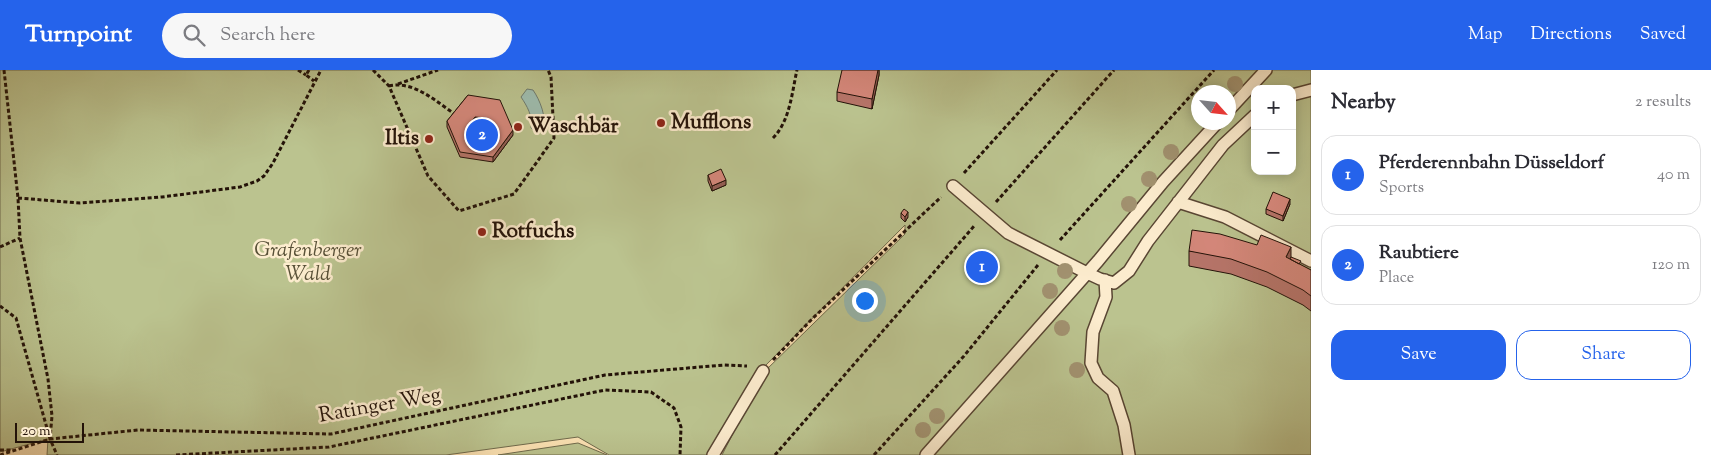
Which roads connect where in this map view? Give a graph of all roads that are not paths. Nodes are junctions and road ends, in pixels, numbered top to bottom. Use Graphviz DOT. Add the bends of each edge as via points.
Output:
graph roads {
  1 [pos="1266,70"];
  2 [pos="1311,90"];
  3 [pos="1296,94"];
  4 [pos="1236,102"];
  5 [pos="1251,119"];
  6 [pos="1211,130"];
  7 [pos="953,186"];
  8 [pos="1178,202"];
  9 [pos="1311,249"];
  10 [pos="1295,251"];
  11 [pos="1311,261"];
  12 [pos="1087,273"];
  13 [pos="1105,280"];
  14 [pos="763,371"];
  15 [pos="713,455"];
  16 [pos="926,455"];
  17 [pos="1129,455"];
  1 -- 4 [label="lane"];
  2 -- 3 [label="lane"];
  5 -- 8 [label="lane" via="1223,145"];
  6 -- 12 [label="lane"];
  7 -- 12 [label="lane" via="1008,233"];
  8 -- 10 [label="lane" via="1225,217"];
  8 -- 13 [label="lane" via="1129,271 1114,283"];
  9 -- 10 [label="lane"];
  10 -- 11 [label="lane"];
  12 -- 13 [label="lane"];
  12 -- 16 [label="lane"];
  13 -- 17 [label="lane" via="1106,297 1093,332 1091,363 1098,378 1112,391 1124,425"];
  14 -- 15 [label="lane"];
}
